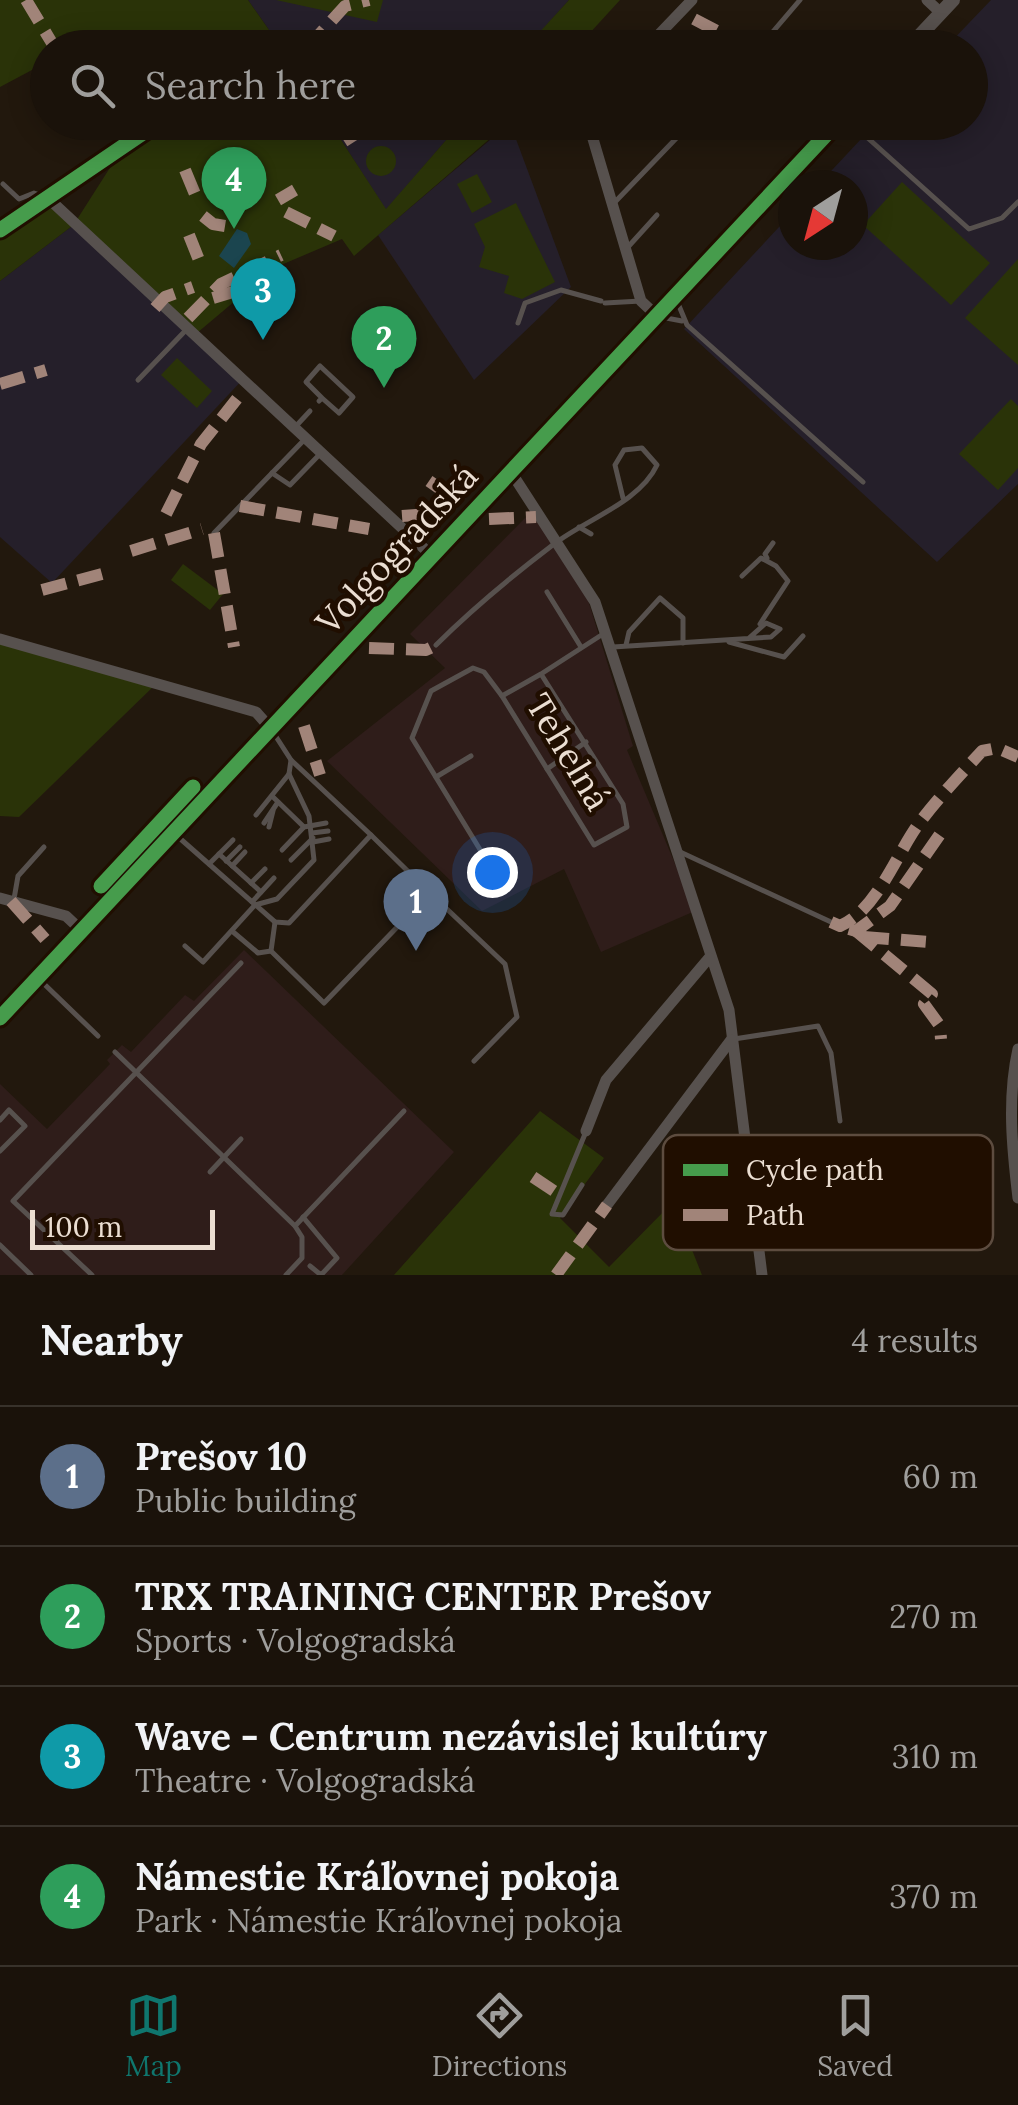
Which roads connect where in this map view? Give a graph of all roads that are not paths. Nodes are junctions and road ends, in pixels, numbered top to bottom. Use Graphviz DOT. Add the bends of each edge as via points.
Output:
graph roads {
  1 [pos="692,0"];
  2 [pos="800,0"];
  3 [pos="927,0"];
  4 [pos="953,0"];
  5 [pos="941,13"];
  6 [pos="663,30"];
  7 [pos="774,30"];
  8 [pos="925,30"];
  9 [pos="593,140"];
  10 [pos="675,140"];
  11 [pos="821,140"];
  12 [pos="870,140"];
  13 [pos="4,184"];
  14 [pos="49,199"];
  15 [pos="1018,202"];
  16 [pos="613,205"];
  17 [pos="657,215"];
  18 [pos="626,249"];
  19 [pos="676,296"];
  20 [pos="641,301"];
  21 [pos="658,316"];
  22 [pos="518,323"];
  23 [pos="684,323"];
  24 [pos="185,325"];
  25 [pos="138,380"];
  26 [pos="320,400"];
  27 [pos="310,411"];
  28 [pos="294,427"];
  29 [pos="306,438"];
  30 [pos="322,452"];
  31 [pos="511,472"];
  32 [pos="272,474"];
  33 [pos="862,482"];
  34 [pos="623,498"];
  35 [pos="579,527"];
  36 [pos="214,533"];
  37 [pos="591,534"];
  38 [pos="557,541"];
  39 [pos="773,542"];
  40 [pos="431,555"];
  41 [pos="765,558"];
  42 [pos="742,576"];
  43 [pos="547,592"];
  44 [pos="758,626"];
  45 [pos="606,633"];
  46 [pos="803,636"];
  47 [pos="750,638"];
  48 [pos="0,639"];
  49 [pos="726,641"];
  50 [pos="683,643"];
  51 [pos="626,645"];
  52 [pos="436,646"];
  53 [pos="582,647"];
  54 [pos="610,647"];
  55 [pos="541,674"];
  56 [pos="502,696"];
  57 [pos="271,728"];
  58 [pos="586,742"];
  59 [pos="471,756"];
  60 [pos="290,760"];
  61 [pos="547,769"];
  62 [pos="289,774"];
  63 [pos="436,778"];
  64 [pos="272,796"];
  65 [pos="276,804"];
  66 [pos="256,815"];
  67 [pos="266,825"];
  68 [pos="308,826"];
  69 [pos="174,834"];
  70 [pos="371,835"];
  71 [pos="313,838"];
  72 [pos="329,839"];
  73 [pos="233,840"];
  74 [pos="44,847"];
  75 [pos="243,850"];
  76 [pos="282,850"];
  77 [pos="675,850"];
  78 [pos="219,854"];
  79 [pos="291,860"];
  80 [pos="487,862"];
  81 [pos="209,864"];
  82 [pos="229,864"];
  83 [pos="265,869"];
  84 [pos="274,878"];
  85 [pos="251,883"];
  86 [pos="261,892"];
  87 [pos="430,893"];
  88 [pos="0,898"];
  89 [pos="14,902"];
  90 [pos="254,903"];
  91 [pos="275,922"];
  92 [pos="831,922"];
  93 [pos="82,931"];
  94 [pos="232,931"];
  95 [pos="185,946"];
  96 [pos="270,951"];
  97 [pos="709,958"];
  98 [pos="242,962"];
  99 [pos="38,978"];
  100 [pos="0,1018"];
  101 [pos="98,1036"];
  102 [pos="731,1040"];
  103 [pos="1018,1049"];
  104 [pos="115,1052"];
  105 [pos="474,1061"];
  106 [pos="135,1074"];
  107 [pos="404,1111"];
  108 [pos="0,1120"];
  109 [pos="840,1121"];
  110 [pos="586,1131"];
  111 [pos="744,1135"];
  112 [pos="242,1139"];
  113 [pos="0,1151"];
  114 [pos="223,1158"];
  115 [pos="210,1172"];
  116 [pos="582,1185"];
  117 [pos="1018,1198"];
  118 [pos="607,1204"];
  119 [pos="304,1217"];
  120 [pos="295,1226"];
  121 [pos="0,1245"];
  122 [pos="310,1266"];
  123 [pos="31,1275"];
  124 [pos="92,1275"];
  125 [pos="286,1275"];
  1 -- 6 [label="street"];
  2 -- 7 [label="lane"];
  3 -- 5 [label="street"];
  4 -- 5 [label="street"];
  5 -- 8 [label="street"];
  9 -- 16 [label="street"];
  10 -- 16 [label="lane"];
  11 -- 19 [label="street, Volgogradská"];
  12 -- 15 [label="lane" via="969,229 1002,218"];
  13 -- 14 [label="lane" via="18,198 40,193"];
  14 -- 24 [label="street, Volgogradská"];
  16 -- 18 [label="street"];
  17 -- 18 [label="lane"];
  18 -- 20 [label="street"];
  19 -- 21 [label="street, Volgogradská"];
  19 -- 23 [label="lane"];
  20 -- 21 [label="street"];
  20 -- 22 [label="lane" via="603,302 562,290 525,303"];
  21 -- 23 [label="lane"];
  21 -- 31 [label="street, Volgogradská"];
  23 -- 33 [label="lane"];
  24 -- 25 [label="lane"];
  24 -- 28 [label="street, Volgogradská"];
  26 -- 26 [label="lane" via="306,382 320,366 354,398 339,413"];
  27 -- 28 [label="lane"];
  28 -- 29 [label="street, Volgogradská"];
  29 -- 30 [label="street, Volgogradská"];
  29 -- 32 [label="lane"];
  30 -- 32 [label="lane" via="290,485"];
  30 -- 40 [label="street, Volgogradská"];
  31 -- 38 [label="street, Tehelná"];
  31 -- 40 [label="street, Volgogradská"];
  32 -- 36 [label="lane"];
  34 -- 34 [label="lane" via="658,465 642,448 624,450 615,465"];
  34 -- 35 [label="lane"];
  35 -- 37 [label="lane"];
  35 -- 38 [label="lane"];
  38 -- 45 [label="street, Tehelná"];
  38 -- 52 [label="lane"];
  39 -- 41 [label="lane"];
  40 -- 57 [label="street, Volgogradská"];
  41 -- 42 [label="lane"];
  41 -- 44 [label="lane" via="788,581"];
  43 -- 53 [label="lane"];
  44 -- 47 [label="lane"];
  44 -- 47 [label="lane" via="772,622 780,629 772,637"];
  45 -- 53 [label="lane, Tehelná"];
  45 -- 54 [label="street, Tehelná"];
  46 -- 49 [label="lane" via="784,658"];
  47 -- 49 [label="lane"];
  48 -- 57 [label="street" via="256,712"];
  49 -- 50 [label="lane"];
  50 -- 51 [label="lane"];
  50 -- 51 [label="lane" via="682,618 660,598"];
  51 -- 54 [label="lane"];
  53 -- 55 [label="lane, Tehelná"];
  54 -- 77 [label="street, Tehelná"];
  55 -- 56 [label="lane, Tehelná"];
  55 -- 58 [label="lane, Tehelná"];
  56 -- 61 [label="lane, Tehelná"];
  56 -- 63 [label="lane" via="473,668 431,692 412,738"];
  57 -- 60 [label="lane"];
  57 -- 69 [label="street, Volgogradská"];
  58 -- 61 [label="lane"];
  58 -- 61 [label="lane, Tehelná" via="623,804 627,827 594,845"];
  59 -- 63 [label="lane"];
  60 -- 62 [label="lane"];
  60 -- 70 [label="lane"];
  62 -- 64 [label="lane"];
  62 -- 68 [label="lane"];
  63 -- 80 [label="lane"];
  64 -- 65 [label="lane"];
  64 -- 66 [label="lane"];
  65 -- 67 [label="lane"];
  65 -- 68 [label="lane"];
  68 -- 71 [label="lane"];
  68 -- 71 [label="lane" via="327,827"];
  68 -- 76 [label="lane"];
  69 -- 81 [label="lane"];
  69 -- 93 [label="street, Volgogradská"];
  70 -- 87 [label="lane"];
  70 -- 91 [label="lane" via="289,923"];
  71 -- 72 [label="lane"];
  71 -- 79 [label="lane"];
  71 -- 90 [label="lane" via="314,860 278,899"];
  73 -- 78 [label="lane"];
  74 -- 89 [label="lane" via="18,876"];
  75 -- 82 [label="lane"];
  77 -- 92 [label="lane"];
  77 -- 97 [label="street, Tehelná"];
  78 -- 81 [label="lane"];
  78 -- 82 [label="lane"];
  81 -- 90 [label="lane"];
  82 -- 85 [label="lane"];
  83 -- 85 [label="lane"];
  84 -- 86 [label="lane"];
  85 -- 86 [label="lane"];
  86 -- 90 [label="lane"];
  87 -- 96 [label="lane" via="324,1003"];
  87 -- 105 [label="lane" via="505,964 517,1017"];
  88 -- 89 [label="street"];
  89 -- 93 [label="street" via="66,916"];
  90 -- 91 [label="lane"];
  90 -- 94 [label="lane"];
  91 -- 96 [label="lane"];
  93 -- 99 [label="street, Volgogradská"];
  94 -- 95 [label="lane" via="203,962"];
  94 -- 96 [label="lane" via="258,953"];
  97 -- 102 [label="street, Tehelná" via="729,1010"];
  97 -- 110 [label="street" via="606,1080"];
  98 -- 106 [label="lane"];
  99 -- 100 [label="street, Volgogradská"];
  99 -- 101 [label="lane"];
  102 -- 109 [label="lane" via="818,1026 831,1053"];
  102 -- 111 [label="street, Tehelná"];
  102 -- 118 [label="street"];
  103 -- 117 [label="street" via="1011,1145"];
  104 -- 106 [label="lane"];
  106 -- 114 [label="lane"];
  106 -- 124 [label="lane" via="14,1201"];
  107 -- 119 [label="lane"];
  108 -- 113 [label="lane" via="9,1110 25,1126"];
  110 -- 116 [label="lane" via="552,1214 563,1215"];
  112 -- 114 [label="lane"];
  114 -- 115 [label="lane"];
  114 -- 120 [label="lane"];
  119 -- 120 [label="lane"];
  119 -- 122 [label="lane" via="337,1258 321,1274"];
  120 -- 125 [label="lane" via="302,1258"];
  121 -- 123 [label="lane"];
}
